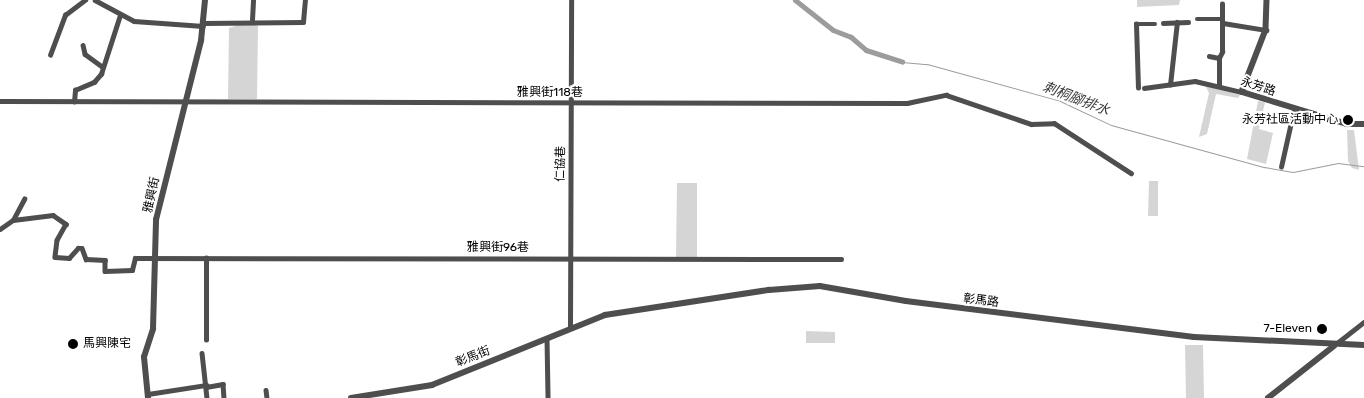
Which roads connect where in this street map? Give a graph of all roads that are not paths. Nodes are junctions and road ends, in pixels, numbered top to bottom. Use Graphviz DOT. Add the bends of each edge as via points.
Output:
graph roads {
  1 [pos="85,0"];
  2 [pos="95,0"];
  3 [pos="205,0"];
  4 [pos="253,0"];
  5 [pos="305,0"];
  6 [pos="571,0"];
  7 [pos="1268,0"];
  8 [pos="1222,4"];
  9 [pos="120,15"];
  10 [pos="1197,19"];
  11 [pos="252,20"];
  12 [pos="1223,21"];
  13 [pos="1177,22"];
  14 [pos="1188,22"];
  15 [pos="1163,23"];
  16 [pos="1155,24"];
  17 [pos="203,25"];
  18 [pos="1266,30"];
  19 [pos="83,45"];
  20 [pos="50,55"];
  21 [pos="1209,56"];
  22 [pos="1219,58"];
  23 [pos="103,67"];
  24 [pos="1170,85"];
  25 [pos="1219,86"];
  26 [pos="1242,92"];
  27 [pos="0,101"];
  28 [pos="186,101"];
  29 [pos="74,102"];
  30 [pos="572,103"];
  31 [pos="1294,109"];
  32 [pos="1364,124"];
  33 [pos="1281,167"];
  34 [pos="1131,173"];
  35 [pos="24,199"];
  36 [pos="13,220"];
  37 [pos="0,229"];
  38 [pos="156,258"];
  39 [pos="206,258"];
  40 [pos="569,258"];
  41 [pos="841,259"];
  42 [pos="598,317"];
  43 [pos="1364,322"];
  44 [pos="570,328"];
  45 [pos="547,338"];
  46 [pos="206,340"];
  47 [pos="1364,345"];
  48 [pos="1334,346"];
  49 [pos="202,353"];
  50 [pos="206,386"];
  51 [pos="266,390"];
  52 [pos="148,396"];
  53 [pos="207,398"];
  54 [pos="224,398"];
  55 [pos="267,398"];
  56 [pos="351,398"];
  57 [pos="548,398"];
  58 [pos="1268,398"];
  1 -- 20 [label="street" via="65,15"];
  2 -- 9 [label="street"];
  3 -- 17 [label="street, 雅興街"];
  4 -- 11 [label="street"];
  5 -- 11 [label="street" via="303,22"];
  6 -- 30 [label="street, 仁協巷"];
  7 -- 18 [label="street"];
  8 -- 12 [label="street"];
  9 -- 17 [label="street" via="143,23"];
  9 -- 23 [label="street"];
  10 -- 12 [label="street"];
  11 -- 17 [label="street"];
  12 -- 18 [label="street"];
  12 -- 22 [label="street"];
  13 -- 14 [label="street"];
  13 -- 15 [label="street"];
  13 -- 24 [label="street"];
  16 -- 24 [label="street, 永芳路" via="1136,24 1141,88"];
  17 -- 28 [label="street, 雅興街"];
  18 -- 26 [label="street"];
  19 -- 23 [label="street" via="85,54"];
  21 -- 22 [label="street"];
  22 -- 25 [label="street"];
  23 -- 29 [label="street" via="94,82 75,90"];
  24 -- 25 [label="street, 永芳路" via="1195,81"];
  25 -- 26 [label="street, 永芳路"];
  26 -- 31 [label="street, 永芳路"];
  27 -- 29 [label="street, 雅興街118巷"];
  28 -- 29 [label="street, 雅興街118巷"];
  28 -- 30 [label="street, 雅興街118巷"];
  28 -- 38 [label="street, 雅興街" via="156,220"];
  30 -- 34 [label="street, 雅興街118巷" via="907,104 946,95 1031,124 1054,123"];
  30 -- 40 [label="street, 仁協巷"];
  31 -- 32 [label="street, 永芳路" via="1347,124"];
  31 -- 33 [label="street"];
  35 -- 36 [label="street"];
  36 -- 37 [label="street"];
  36 -- 38 [label="street, 雅興街96巷" via="53,215 66,224 57,240 57,258 69,258 82,248 86,259 105,260 105,271 132,270 133,258"];
  38 -- 39 [label="street, 雅興街96巷"];
  38 -- 52 [label="street, 雅興街" via="153,329 144,356"];
  39 -- 40 [label="street, 雅興街96巷"];
  39 -- 46 [label="street"];
  40 -- 41 [label="street, 雅興街96巷"];
  40 -- 44 [label="street, 仁協巷"];
  42 -- 44 [label="street, 彰馬街"];
  42 -- 48 [label="street, 彰馬路" via="769,290 820,286 906,302 1148,332"];
  43 -- 48 [label="street"];
  44 -- 45 [label="street, 彰馬街"];
  45 -- 56 [label="street, 彰馬街" via="432,385"];
  45 -- 57 [label="street"];
  47 -- 48 [label="street, 彰馬路"];
  48 -- 58 [label="street"];
  49 -- 50 [label="street"];
  50 -- 52 [label="street"];
  50 -- 53 [label="street"];
  50 -- 54 [label="street" via="223,384"];
  51 -- 55 [label="street"];
}
